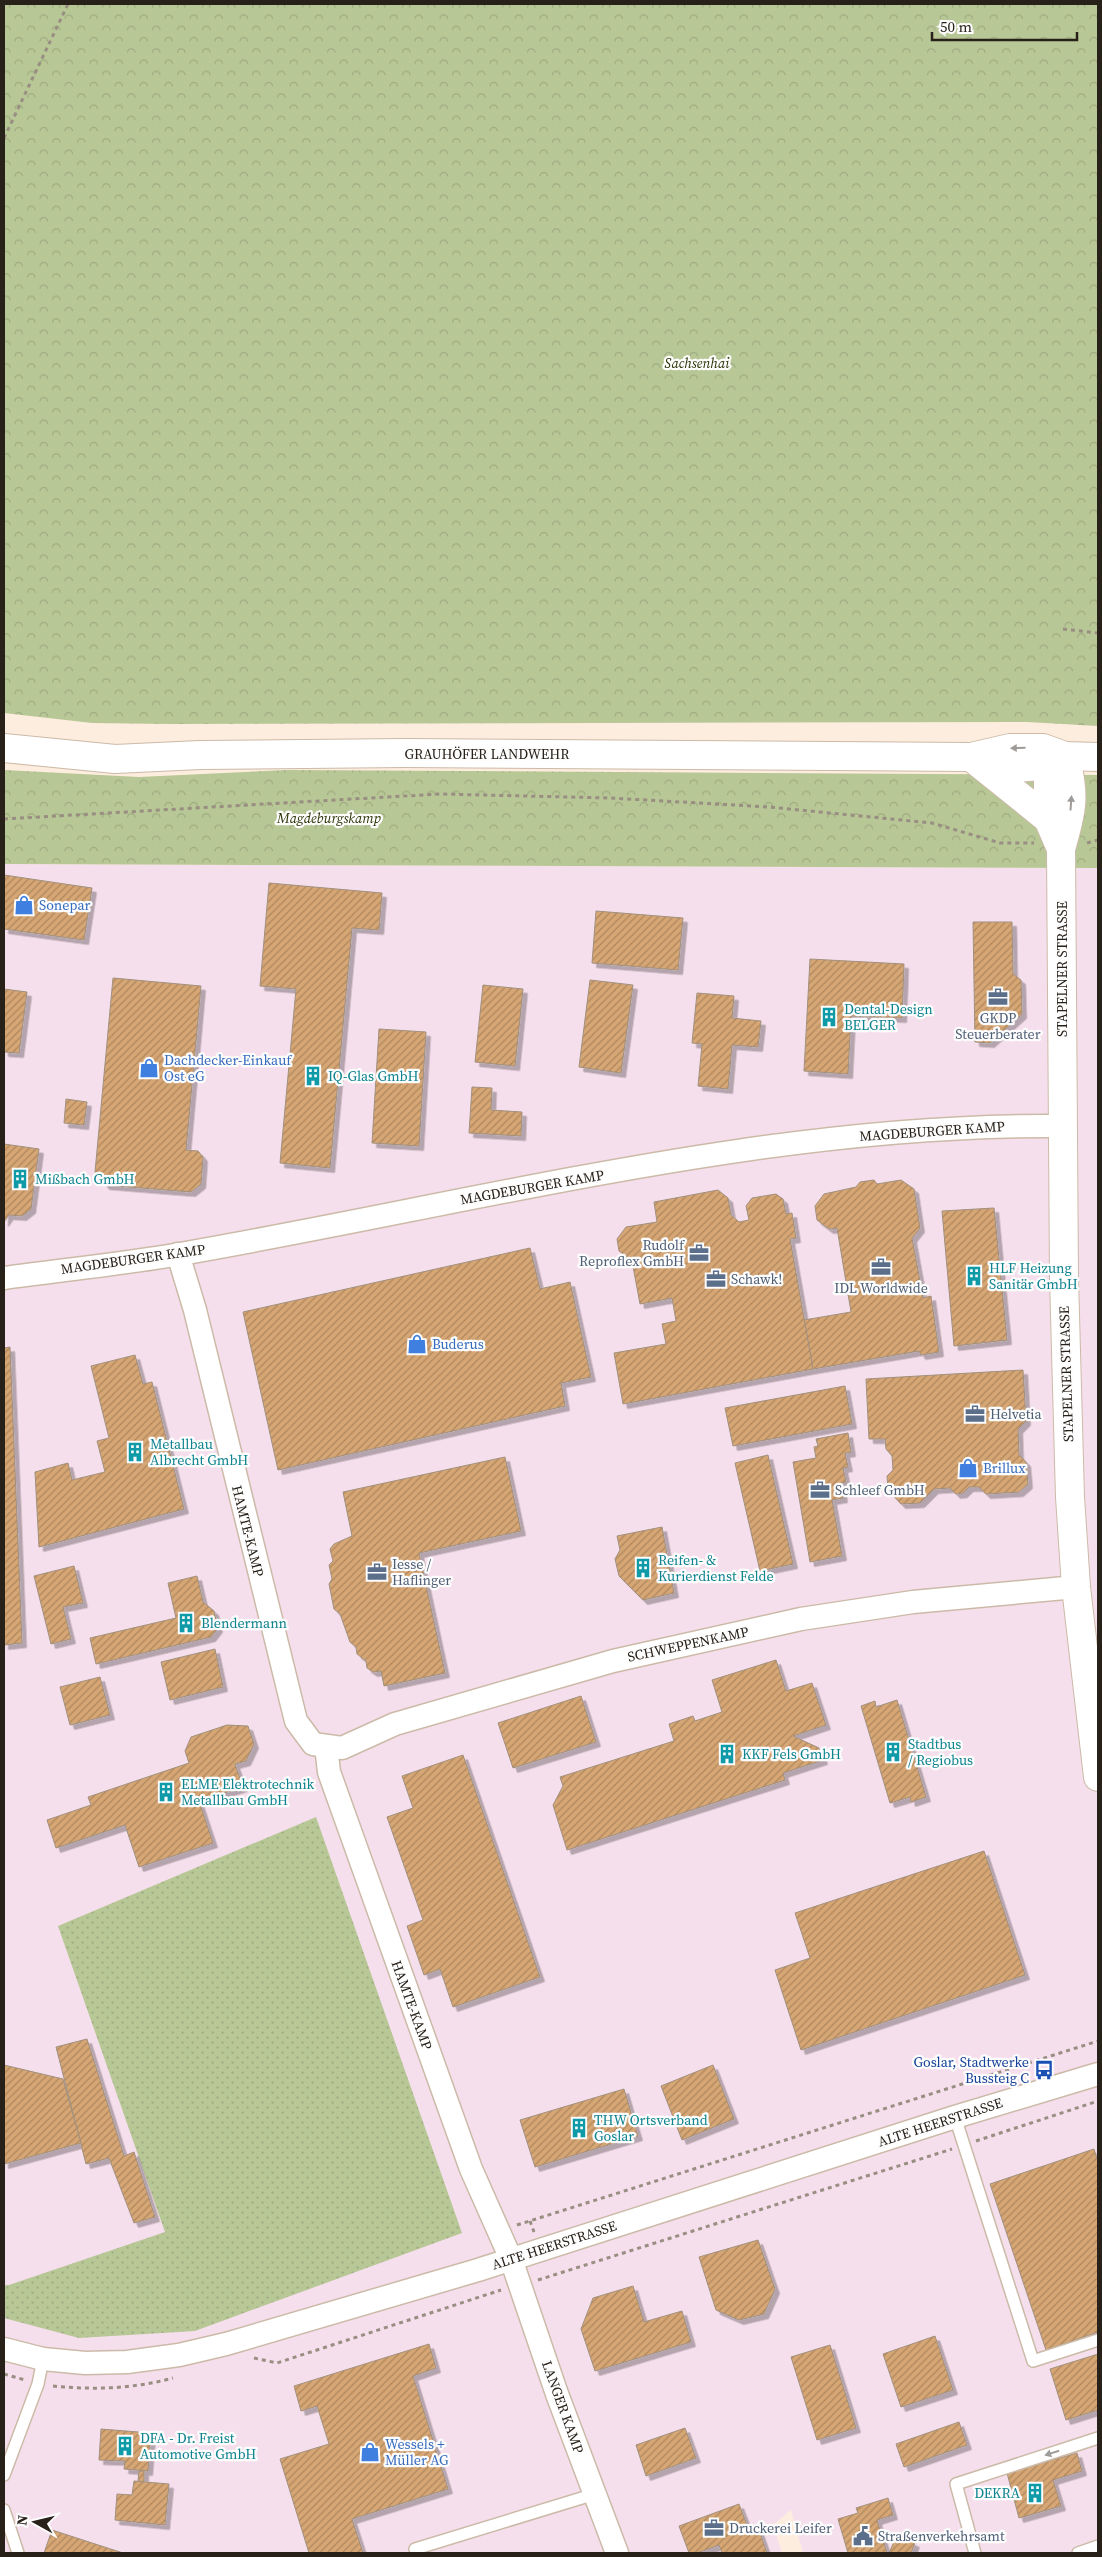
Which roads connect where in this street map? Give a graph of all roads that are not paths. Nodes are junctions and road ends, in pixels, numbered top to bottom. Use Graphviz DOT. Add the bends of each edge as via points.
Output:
graph roads {
  1 [pos="4,748"];
  2 [pos="1065,756"];
  3 [pos="971,757"];
  4 [pos="1098,757"];
  5 [pos="1048,819"];
  6 [pos="1049,846"];
  7 [pos="1063,1126"];
  8 [pos="178,1254"];
  9 [pos="4,1278"];
  10 [pos="1076,1587"];
  11 [pos="320,1745"];
  12 [pos="1098,1777"];
  13 [pos="1098,2073"];
  14 [pos="955,2117"];
  15 [pos="511,2259"];
  16 [pos="1098,2340"];
  17 [pos="4,2349"];
  18 [pos="43,2359"];
  19 [pos="1098,2438"];
  20 [pos="4,2476"];
  21 [pos="595,2494"];
  22 [pos="4,2510"];
  23 [pos="1098,2546"];
  24 [pos="415,2549"];
  25 [pos="18,2553"];
  26 [pos="617,2553"];
  27 [pos="975,2553"];
  28 [pos="1081,2553"];
  1 -- 3 [label="street, GRAUHÖFER LANDWEHR" via="115,759 405,753"];
  2 -- 3 [label="street, GRAUHÖFER LANDWEHR" via="1043,748 1010,748"];
  2 -- 4 [label="street, GRAUHÖFER LANDWEHR"];
  2 -- 5 [label="street, STAPELNER STRASSE" via="1048,778"];
  6 -- 2 [label="street, STAPELNER STRASSE, one-way" via="1070,818 1073,784"];
  3 -- 5 [label="street"];
  5 -- 6 [label="street, STAPELNER STRASSE"];
  6 -- 7 [label="street, STAPELNER STRASSE"];
  7 -- 8 [label="street, MAGDEBURGER KAMP" via="1019,1125 846,1137 720,1155 426,1206"];
  7 -- 10 [label="street, STAPELNER STRASSE" via="1064,1293"];
  8 -- 9 [label="street, MAGDEBURGER KAMP"];
  8 -- 11 [label="street, HAMTE-KAMP" via="195,1310 296,1721"];
  10 -- 11 [label="street, SCHWEPPENKAMP" via="913,1602 801,1620 613,1660 394,1724 342,1748"];
  10 -- 12 [label="street, STAPELNER STRASSE"];
  11 -- 15 [label="street, HAMTE-KAMP" via="470,2169"];
  13 -- 14 [label="street, ALTE HEERSTRASSE"];
  14 -- 15 [label="street, ALTE HEERSTRASSE"];
  14 -- 16 [label="lane" via="1033,2361"];
  15 -- 18 [label="street, ALTE HEERSTRASSE" via="179,2355 85,2363"];
  15 -- 21 [label="street, LANGER KAMP"];
  17 -- 18 [label="street, ALTE HEERSTRASSE"];
  18 -- 20 [label="lane" via="38,2384"];
  19 -- 27 [label="lane, one-way" via="956,2484"];
  21 -- 24 [label="lane"];
  21 -- 26 [label="street, LANGER KAMP"];
  22 -- 25 [label="lane"];
  23 -- 28 [label="lane"];
}
